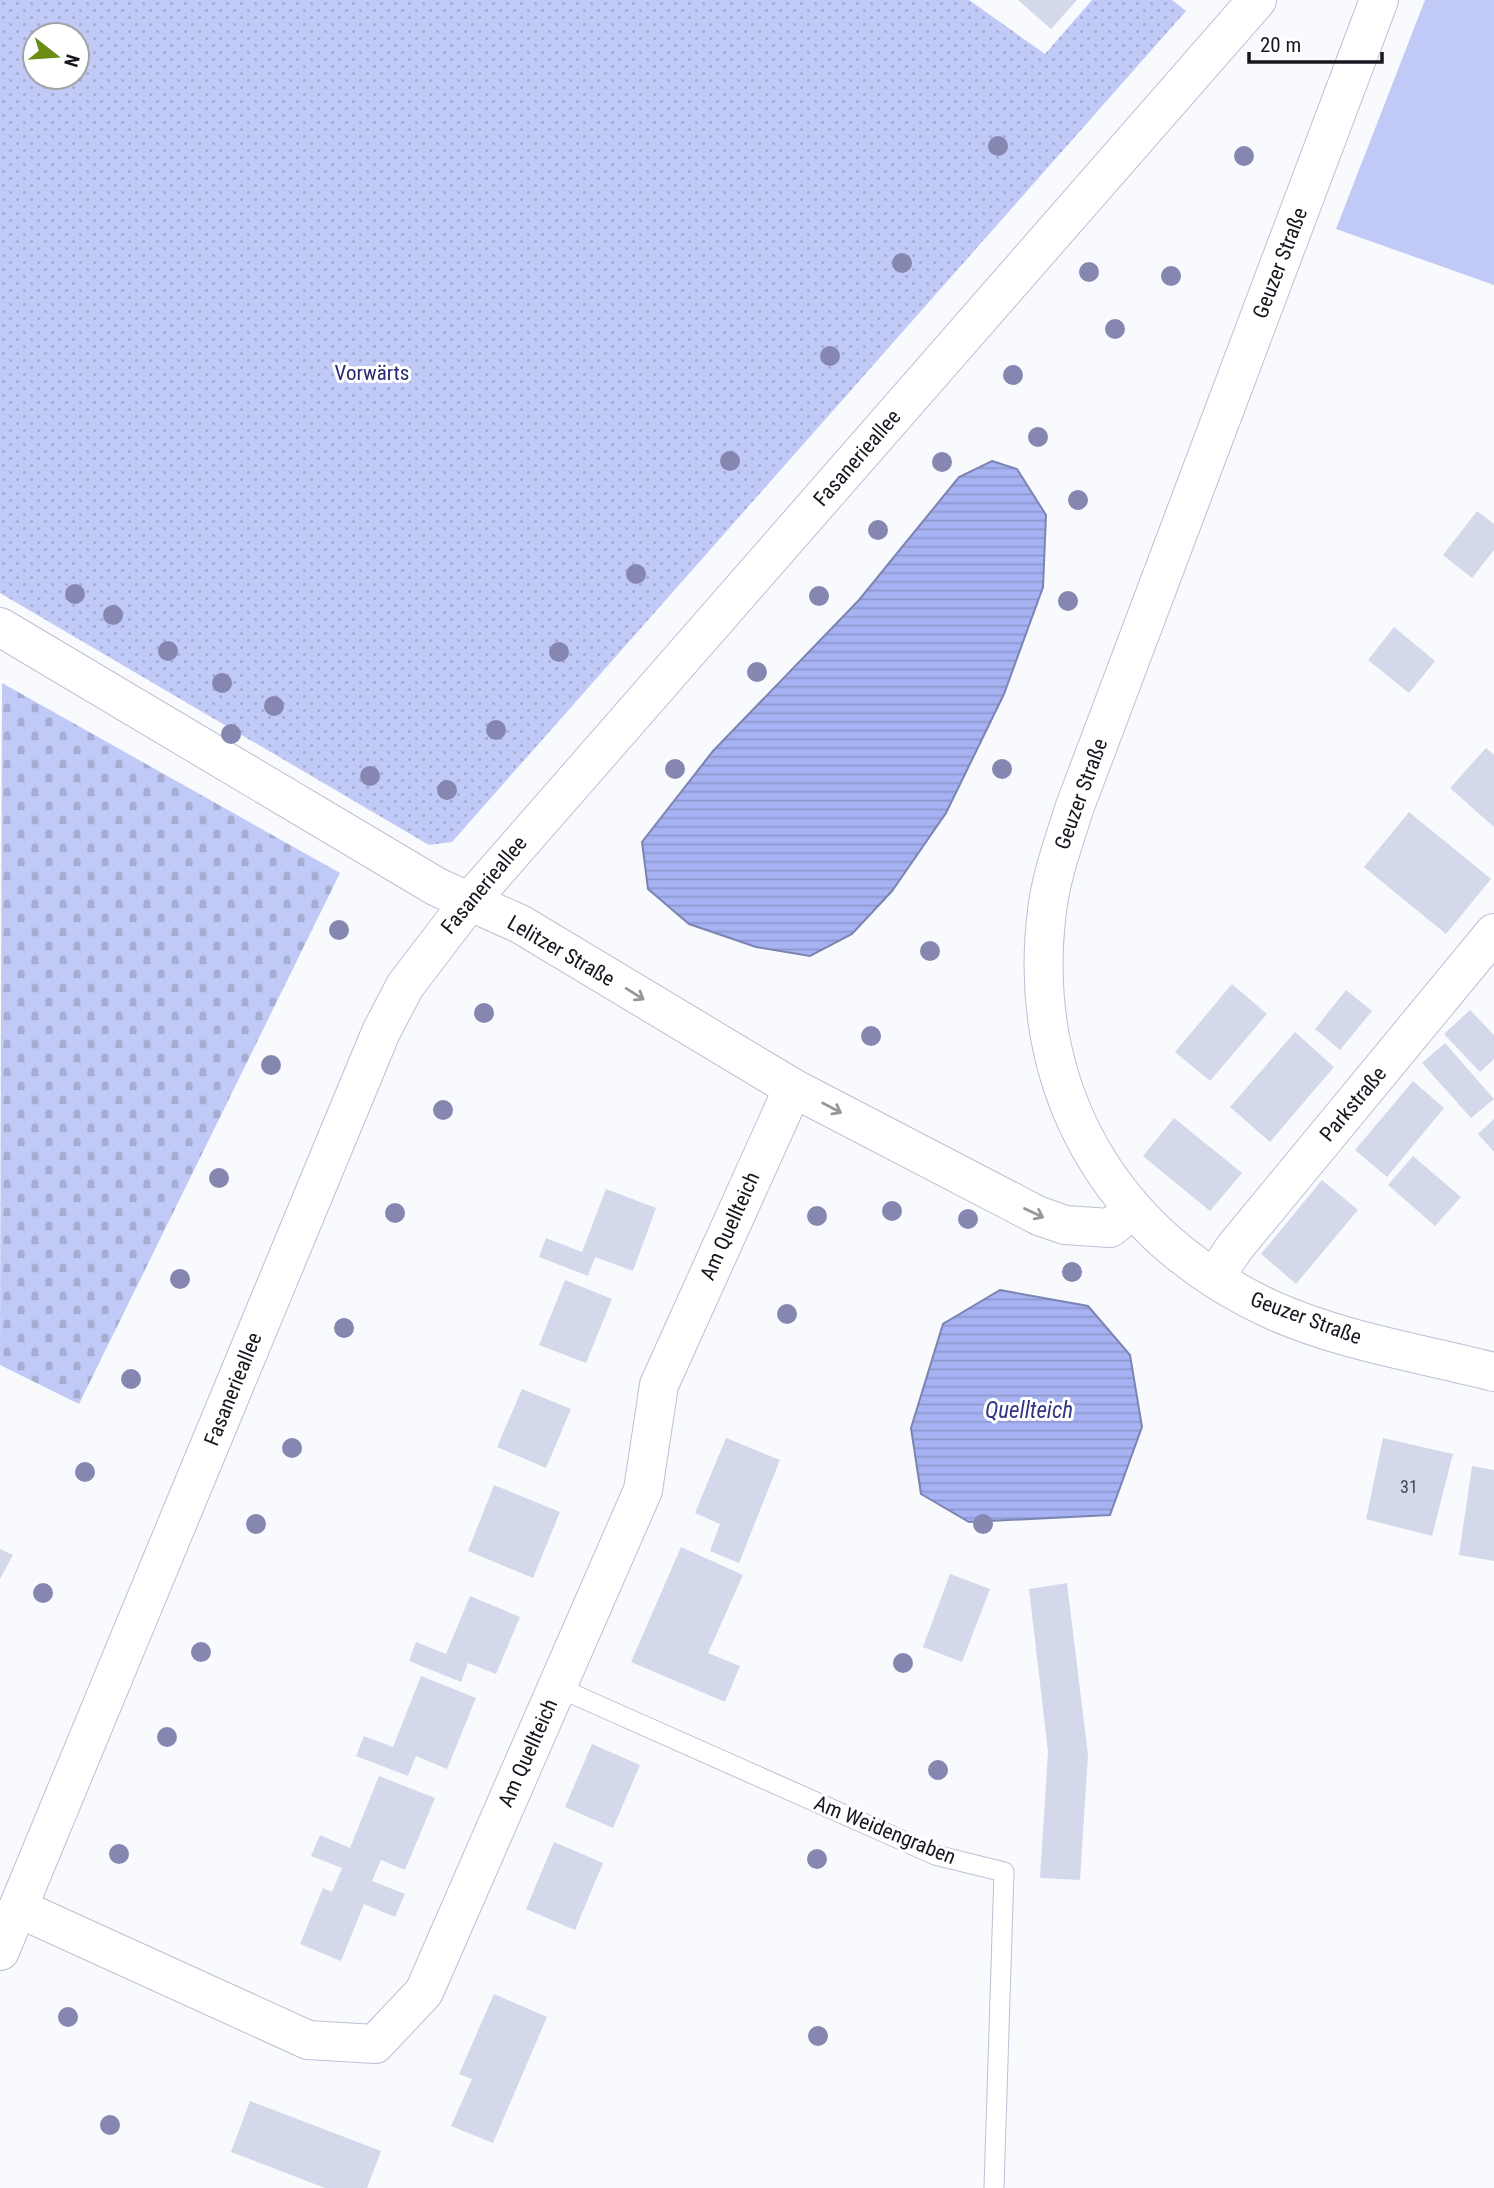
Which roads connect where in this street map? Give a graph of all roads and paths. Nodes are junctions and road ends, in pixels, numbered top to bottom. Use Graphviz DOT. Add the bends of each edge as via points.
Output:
graph roads {
  1 [pos="1257,0"];
  2 [pos="1378,0"];
  3 [pos="0,627"];
  4 [pos="469,902"];
  5 [pos="1494,933"];
  6 [pos="793,1088"];
  7 [pos="1132,1211"];
  8 [pos="1214,1278"];
  9 [pos="1494,1372"];
  10 [pos="557,1687"];
  11 [pos="18,1908"];
  12 [pos="0,1951"];
  13 [pos="994,2188"];
  1 -- 4 [label="street, Fasanerieallee"];
  2 -- 7 [label="street, Geuzer Straße" via="1074,809 1047,908 1043,994 1060,1086 1094,1159"];
  3 -- 4 [label="street, Lelitzer Straße"];
  4 -- 6 [label="street, Lelitzer Straße, one-way" via="520,924"];
  4 -- 11 [label="street, Fasanerieallee" via="405,986 381,1032"];
  5 -- 8 [label="street, Parkstraße"];
  6 -- 7 [label="street, Lelitzer Straße, one-way" via="1038,1216 1065,1225 1110,1228"];
  6 -- 10 [label="street, Am Quellteich" via="659,1385 643,1490"];
  7 -- 8 [label="street, Geuzer Straße" via="1182,1257"];
  8 -- 9 [label="street, Geuzer Straße" via="1273,1311"];
  10 -- 11 [label="street, Am Quellteich" via="424,1992 375,2044 308,2040"];
  10 -- 13 [label="lane, Am Weidengraben" via="935,1855 1004,1872"];
  11 -- 12 [label="street, Fasanerieallee"];
}
